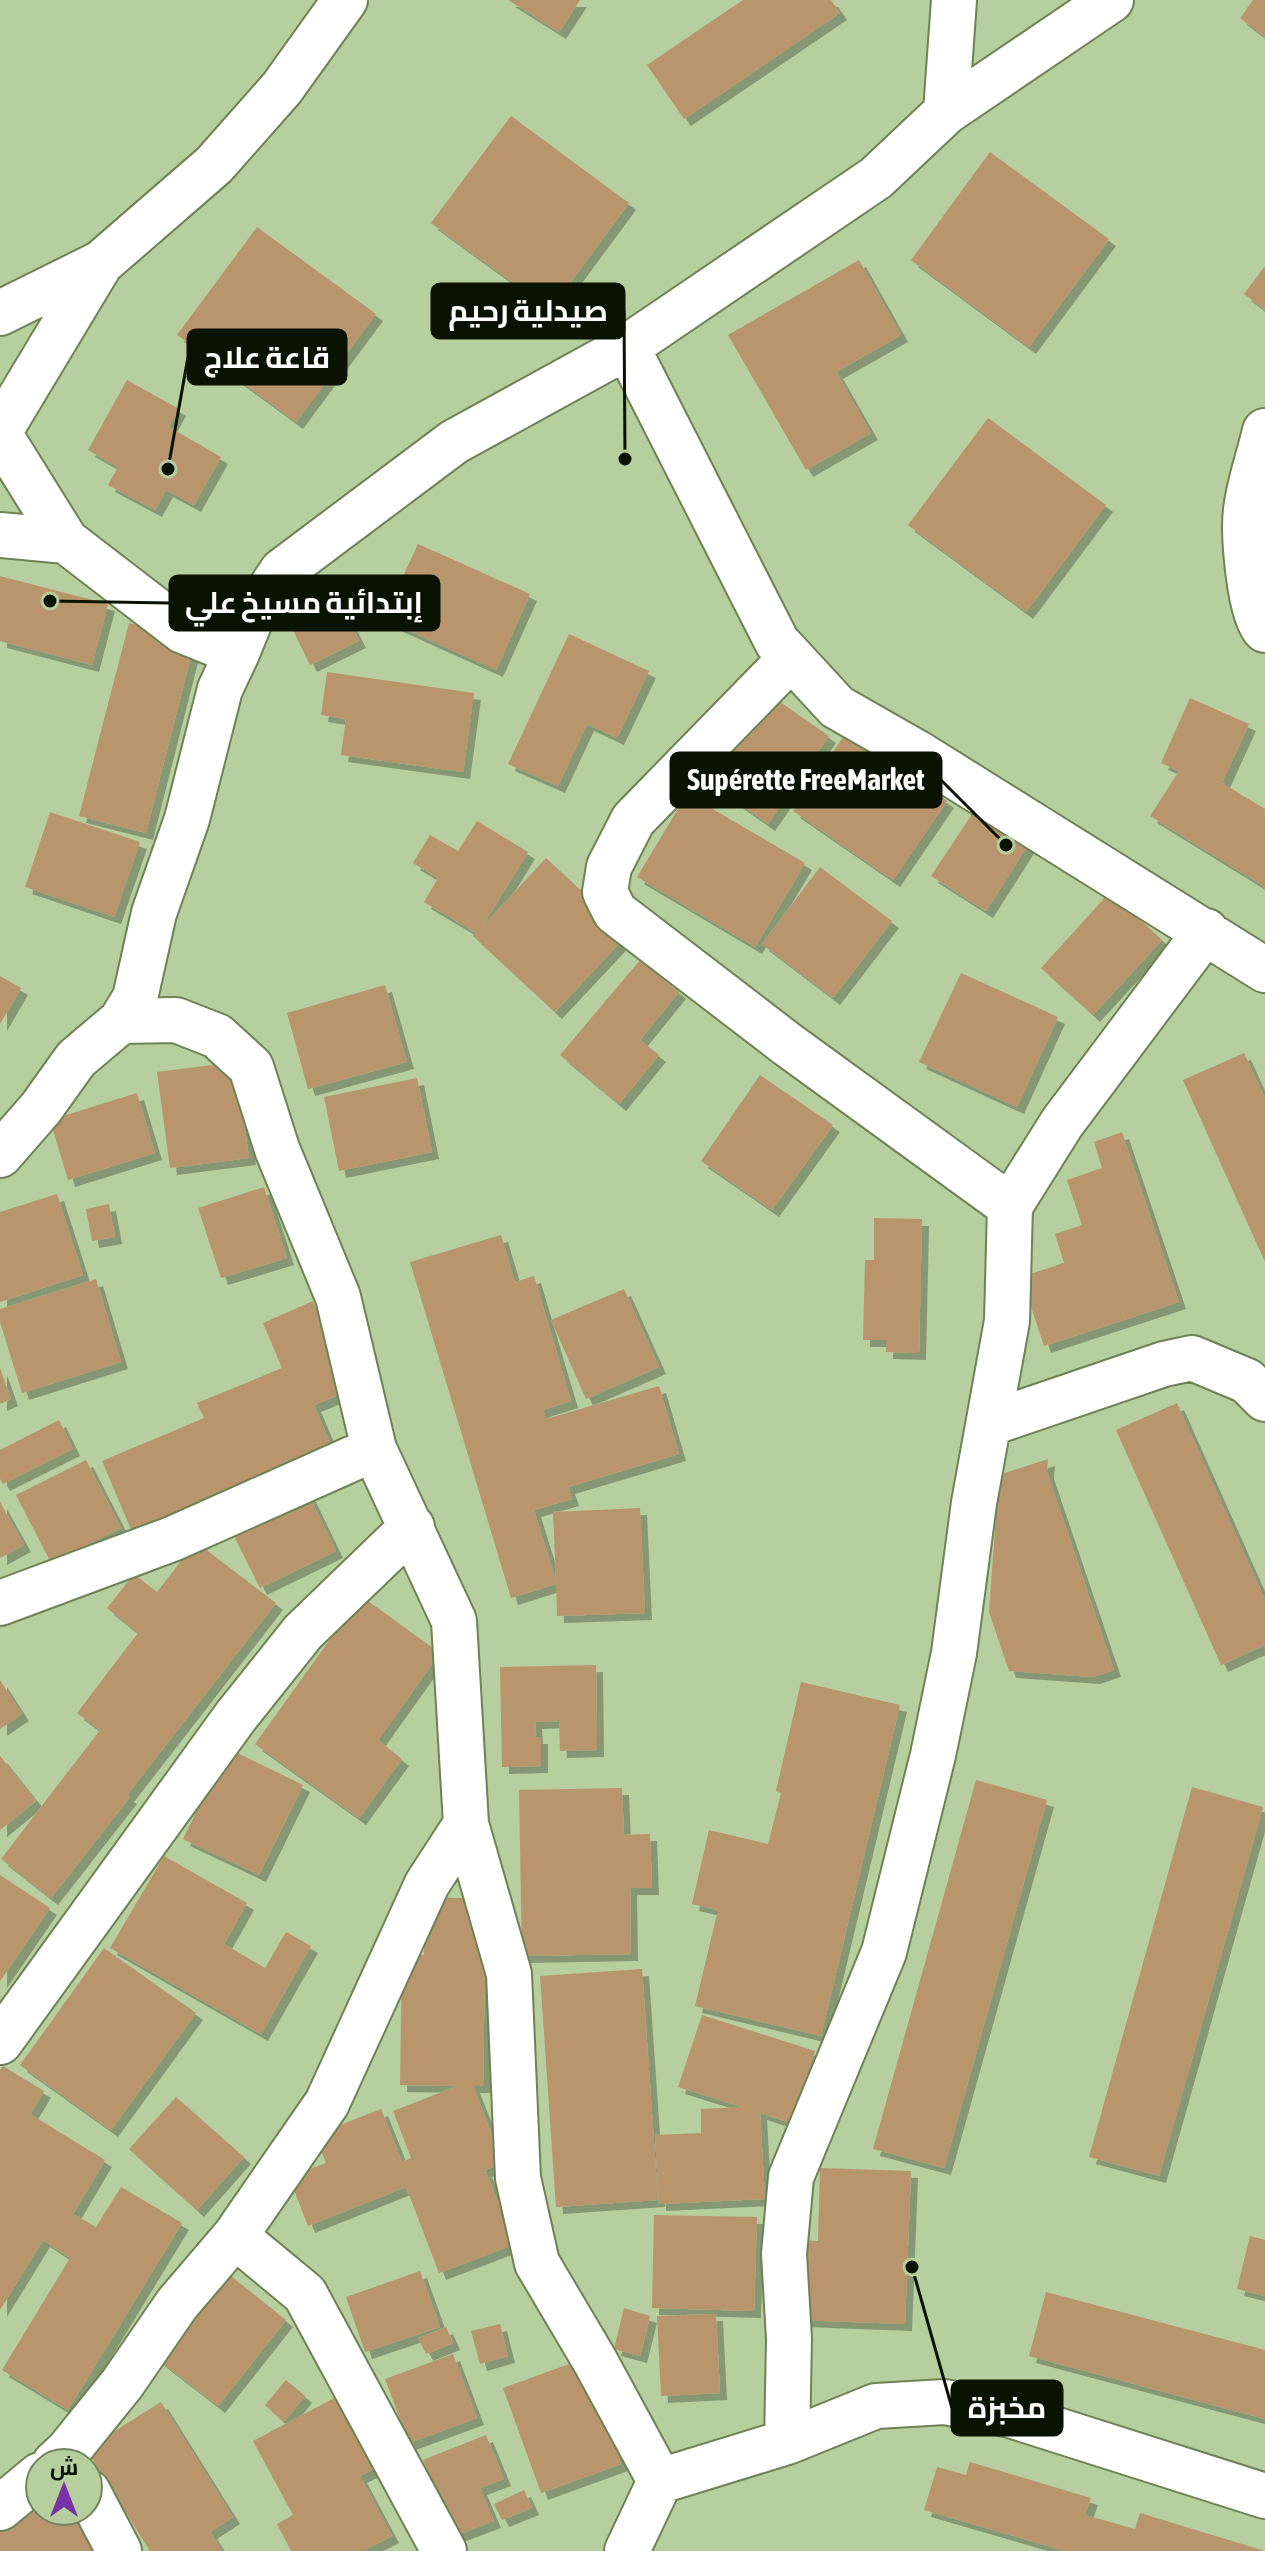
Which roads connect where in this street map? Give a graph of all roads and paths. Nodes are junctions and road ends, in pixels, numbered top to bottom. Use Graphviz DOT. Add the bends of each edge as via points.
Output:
graph roads {
  1 [pos="345,0"];
  2 [pos="954,0"];
  3 [pos="1111,0"];
  4 [pos="946,112"];
  5 [pos="101,263"];
  6 [pos="0,313"];
  7 [pos="627,347"];
  8 [pos="1265,431"];
  9 [pos="0,433"];
  10 [pos="0,535"];
  11 [pos="66,541"];
  12 [pos="1265,630"];
  13 [pos="237,653"];
  14 [pos="791,658"];
  15 [pos="1206,931"];
  16 [pos="1265,970"];
  17 [pos="121,1021"];
  18 [pos="0,1155"];
  19 [pos="1010,1206"];
  20 [pos="1265,1399"];
  21 [pos="991,1423"];
  22 [pos="374,1449"];
  23 [pos="412,1527"];
  24 [pos="0,1603"];
  25 [pos="466,1824"];
  26 [pos="0,2042"];
  27 [pos="235,2236"];
  28 [pos="787,2442"];
  29 [pos="72,2447"];
  30 [pos="660,2481"];
  31 [pos="24,2490"];
  32 [pos="1265,2496"];
  33 [pos="0,2508"];
  34 [pos="104,2522"];
  35 [pos="119,2551"];
  36 [pos="444,2551"];
  37 [pos="627,2551"];
  1 -- 5 [label="street" via="282,88 214,165"];
  2 -- 4 [label="street"];
  3 -- 4 [label="street"];
  4 -- 7 [label="street" via="876,178"];
  5 -- 6 [label="street"];
  5 -- 9 [label="street"];
  7 -- 13 [label="street" via="454,442 282,571 252,616"];
  7 -- 14 [label="street" via="777,642"];
  8 -- 12 [label="street" via="1246,511 1248,575"];
  9 -- 11 [label="street"];
  10 -- 11 [label="street"];
  11 -- 13 [label="street" via="183,631"];
  13 -- 17 [label="street" via="220,689 187,819 154,913 135,998"];
  14 -- 15 [label="street" via="837,707"];
  14 -- 19 [label="street" via="633,820 609,867 605,892 615,912"];
  15 -- 16 [label="street"];
  15 -- 19 [label="street" via="1062,1123"];
  17 -- 18 [label="street" via="76,1059"];
  17 -- 22 [label="street" via="176,1020 217,1036 251,1067 277,1149 338,1297"];
  19 -- 21 [label="street" via="1007,1321"];
  20 -- 21 [label="street" via="1247,1381 1192,1358"];
  21 -- 28 [label="street" via="974,1503 954,1653 884,1952 791,2177 784,2254"];
  22 -- 23 [label="street"];
  22 -- 24 [label="street" via="172,1539"];
  23 -- 25 [label="street" via="454,1621"];
  23 -- 26 [label="street" via="303,1632"];
  25 -- 27 [label="street" via="427,1884 327,2103"];
  25 -- 30 [label="street" via="509,1974 518,2178 537,2263"];
  27 -- 29 [label="street" via="177,2304"];
  27 -- 36 [label="street" via="305,2294"];
  28 -- 30 [label="street"];
  28 -- 32 [label="street" via="876,2406 945,2402 1010,2415"];
  30 -- 37 [label="street"];
  31 -- 33 [label="street"];
  34 -- 35 [label="street"];
}
